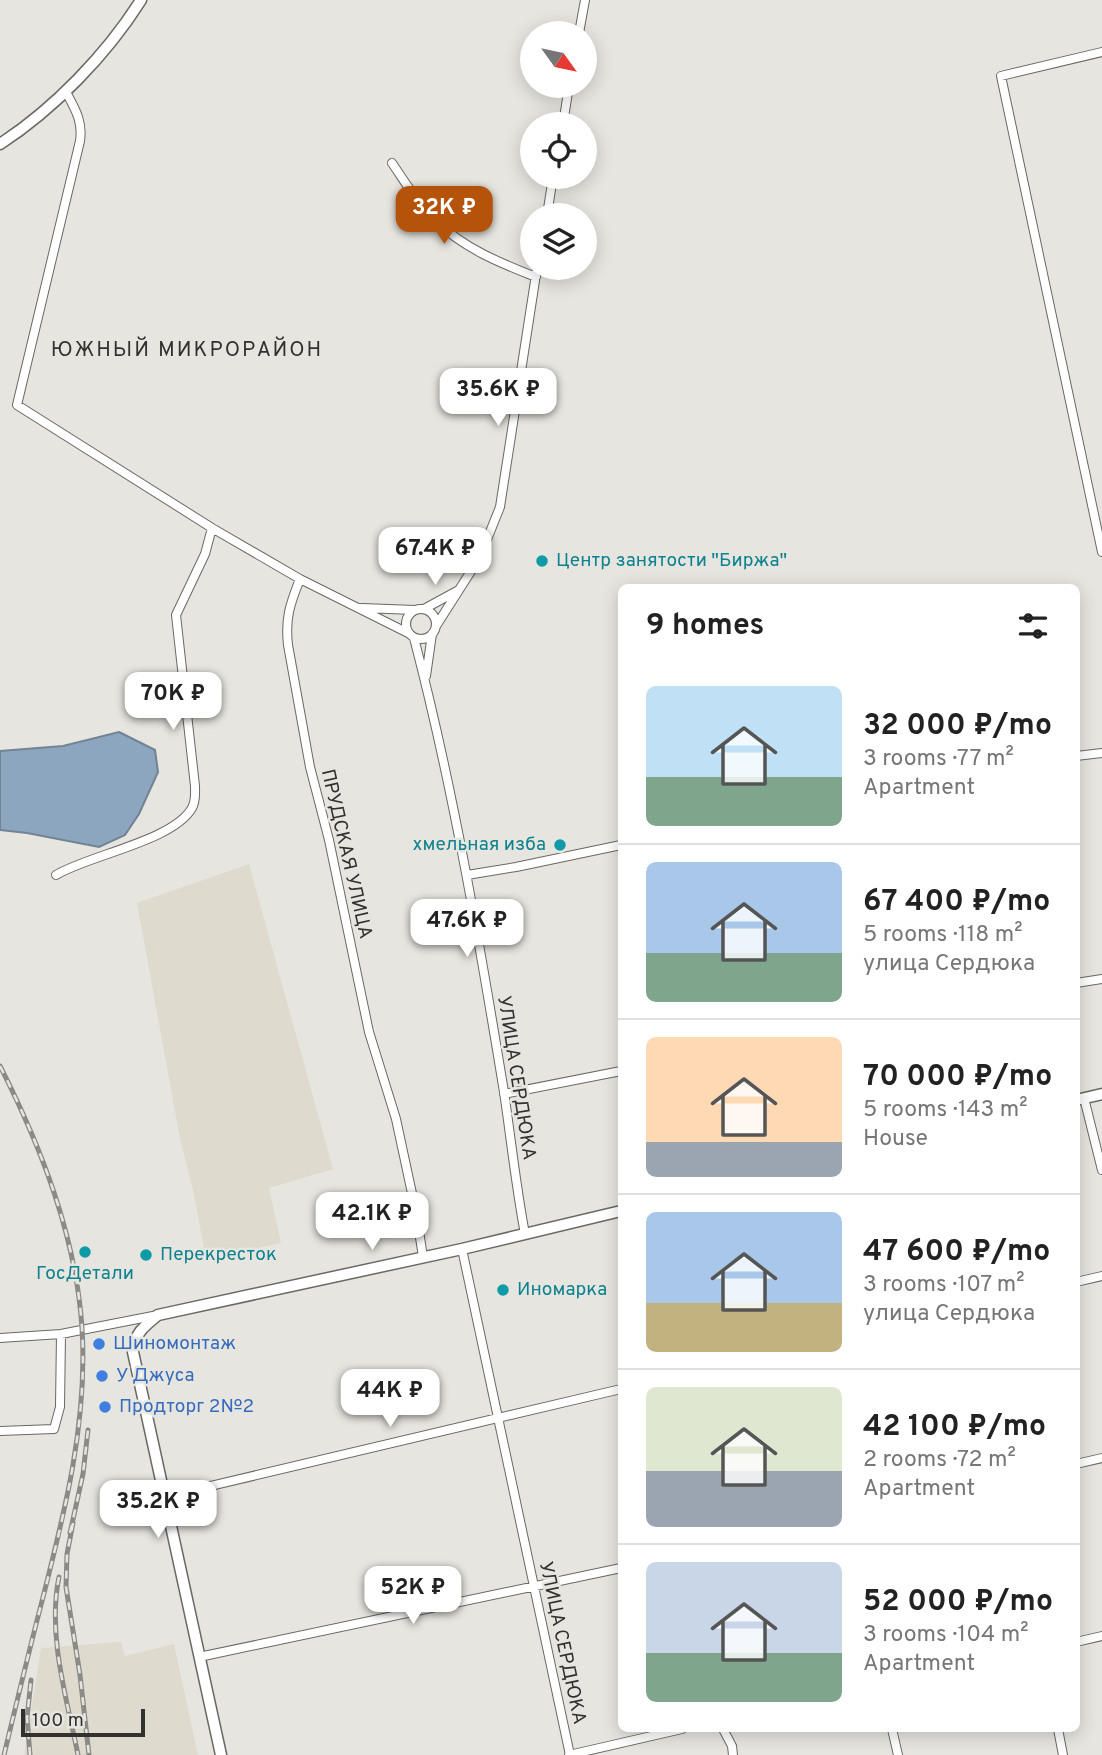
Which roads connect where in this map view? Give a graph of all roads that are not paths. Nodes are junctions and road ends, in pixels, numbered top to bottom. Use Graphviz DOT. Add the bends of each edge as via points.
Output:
graph roads {
  1 [pos="141,0"];
  2 [pos="585,0"];
  3 [pos="581,21"];
  4 [pos="1102,52"];
  5 [pos="66,92"];
  6 [pos="0,144"];
  7 [pos="391,163"];
  8 [pos="520,267"];
  9 [pos="535,280"];
  10 [pos="212,528"];
  11 [pos="1102,552"];
  12 [pos="300,579"];
  13 [pos="459,590"];
  14 [pos="356,608"];
  15 [pos="419,609"];
  16 [pos="434,630"];
  17 [pos="411,635"];
  18 [pos="425,681"];
  19 [pos="1102,753"];
  20 [pos="1080,756"];
  21 [pos="618,846"];
  22 [pos="56,875"];
  23 [pos="467,875"];
  24 [pos="1102,979"];
  25 [pos="1080,983"];
  26 [pos="618,1072"];
  27 [pos="504,1094"];
  28 [pos="1102,1094"];
  29 [pos="1080,1099"];
  30 [pos="1102,1170"];
  31 [pos="618,1212"];
  32 [pos="524,1234"];
  33 [pos="461,1249"];
  34 [pos="423,1257"];
  35 [pos="1102,1276"];
  36 [pos="1080,1281"];
  37 [pos="158,1315"];
  38 [pos="61,1334"];
  39 [pos="0,1339"];
  40 [pos="618,1390"];
  41 [pos="499,1417"];
  42 [pos="0,1432"];
  43 [pos="1102,1458"];
  44 [pos="1080,1463"];
  45 [pos="164,1497"];
  46 [pos="618,1569"];
  47 [pos="535,1586"];
  48 [pos="1102,1636"];
  49 [pos="1080,1641"];
  50 [pos="200,1657"];
  51 [pos="669,1732"];
  52 [pos="725,1732"];
  53 [pos="893,1732"];
  54 [pos="1059,1732"];
  55 [pos="221,1755"];
  56 [pos="569,1755"];
  57 [pos="733,1755"];
  58 [pos="898,1755"];
  59 [pos="1063,1755"];
  1 -- 5 [label="main road"];
  2 -- 3 [label="street"];
  4 -- 11 [label="street" via="1001,76"];
  5 -- 6 [label="main road"];
  5 -- 10 [label="street" via="81,124 80,141 17,405"];
  7 -- 8 [label="street" via="434,220 485,256"];
  9 -- 13 [label="street" via="500,507 480,557"];
  10 -- 12 [label="street"];
  10 -- 22 [label="street" via="176,615 195,786 191,810 132,846 72,865"];
  12 -- 14 [label="street"];
  12 -- 34 [label="street, ПРУДСКАЯ УЛИЦА" via="285,625 294,679 369,1032 396,1119"];
  13 -- 15 [label="street"];
  13 -- 16 [label="street"];
  14 -- 15 [label="street"];
  14 -- 17 [label="street"];
  15 -- 16 [label="street" via="432,613"];
  15 -- 17 [label="street" via="406,620"];
  16 -- 17 [label="street" via="424,639"];
  16 -- 18 [label="street"];
  17 -- 18 [label="street, УЛИЦА СЕРДЮКА"];
  18 -- 23 [label="street, УЛИЦА СЕРДЮКА"];
  19 -- 20 [label="street"];
  21 -- 23 [label="street"];
  23 -- 27 [label="street, УЛИЦА СЕРДЮКА"];
  24 -- 25 [label="street"];
  26 -- 27 [label="street"];
  27 -- 32 [label="street, УЛИЦА СЕРДЮКА"];
  28 -- 29 [label="main road"];
  29 -- 30 [label="street"];
  31 -- 32 [label="main road"];
  32 -- 33 [label="main road"];
  33 -- 34 [label="main road"];
  33 -- 41 [label="street, УЛИЦА СЕРДЮКА"];
  34 -- 37 [label="main road"];
  35 -- 36 [label="street"];
  37 -- 38 [label="street"];
  37 -- 45 [label="main road" via="140,1329 133,1352"];
  38 -- 39 [label="street"];
  38 -- 42 [label="street" via="60,1407 54,1429"];
  40 -- 41 [label="street"];
  41 -- 45 [label="street"];
  41 -- 47 [label="street, УЛИЦА СЕРДЮКА"];
  43 -- 44 [label="street"];
  45 -- 50 [label="main road"];
  46 -- 47 [label="street"];
  47 -- 50 [label="street"];
  47 -- 56 [label="street, УЛИЦА СЕРДЮКА"];
  48 -- 49 [label="street"];
  50 -- 55 [label="main road"];
  51 -- 56 [label="street"];
  52 -- 57 [label="street"];
  53 -- 58 [label="street"];
  54 -- 59 [label="street"];
}
